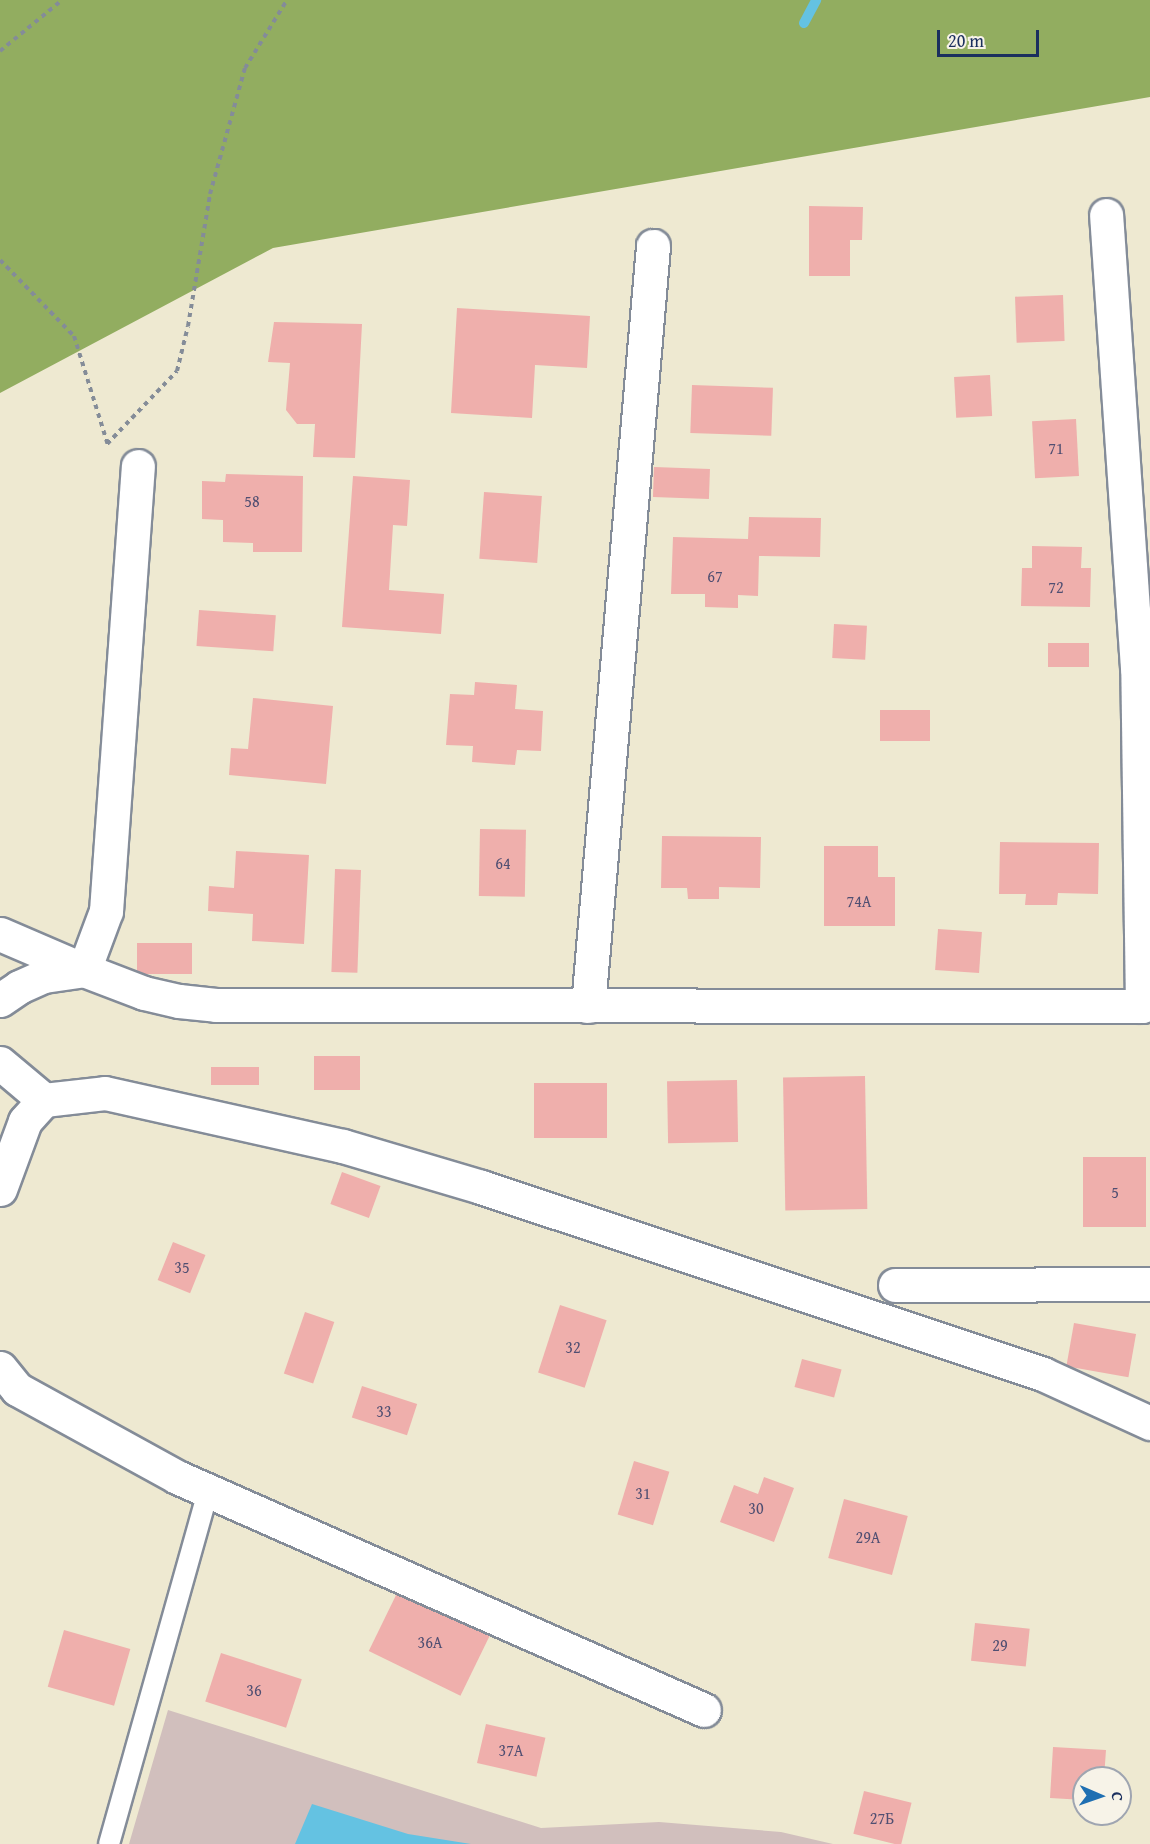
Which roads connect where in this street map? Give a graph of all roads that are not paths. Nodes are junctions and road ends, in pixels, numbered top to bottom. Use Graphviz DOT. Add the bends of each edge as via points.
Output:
graph roads {
  1 [pos="1106,215"];
  2 [pos="653,246"];
  3 [pos="138,466"];
  4 [pos="1143,669"];
  5 [pos="0,934"];
  6 [pos="84,970"];
  7 [pos="0,1000"];
  8 [pos="588,1006"];
  9 [pos="0,1063"];
  10 [pos="44,1100"];
  11 [pos="0,1189"];
  12 [pos="1150,1284"];
  13 [pos="895,1285"];
  14 [pos="0,1368"];
  15 [pos="1150,1423"];
  16 [pos="208,1491"];
  17 [pos="704,1710"];
  18 [pos="109,1844"];
  1 -- 4 [label="street"];
  2 -- 8 [label="street"];
  3 -- 6 [label="street" via="106,911"];
  4 -- 8 [label="street" via="1142,1006"];
  5 -- 6 [label="street"];
  6 -- 7 [label="street" via="44,976"];
  6 -- 8 [label="street" via="144,993 216,1005"];
  9 -- 10 [label="street"];
  10 -- 11 [label="street" via="25,1121"];
  10 -- 15 [label="street" via="105,1093 354,1149 482,1187 1042,1374"];
  12 -- 13 [label="street"];
  14 -- 16 [label="street" via="18,1389"];
  16 -- 17 [label="street"];
  16 -- 18 [label="lane"];
}
